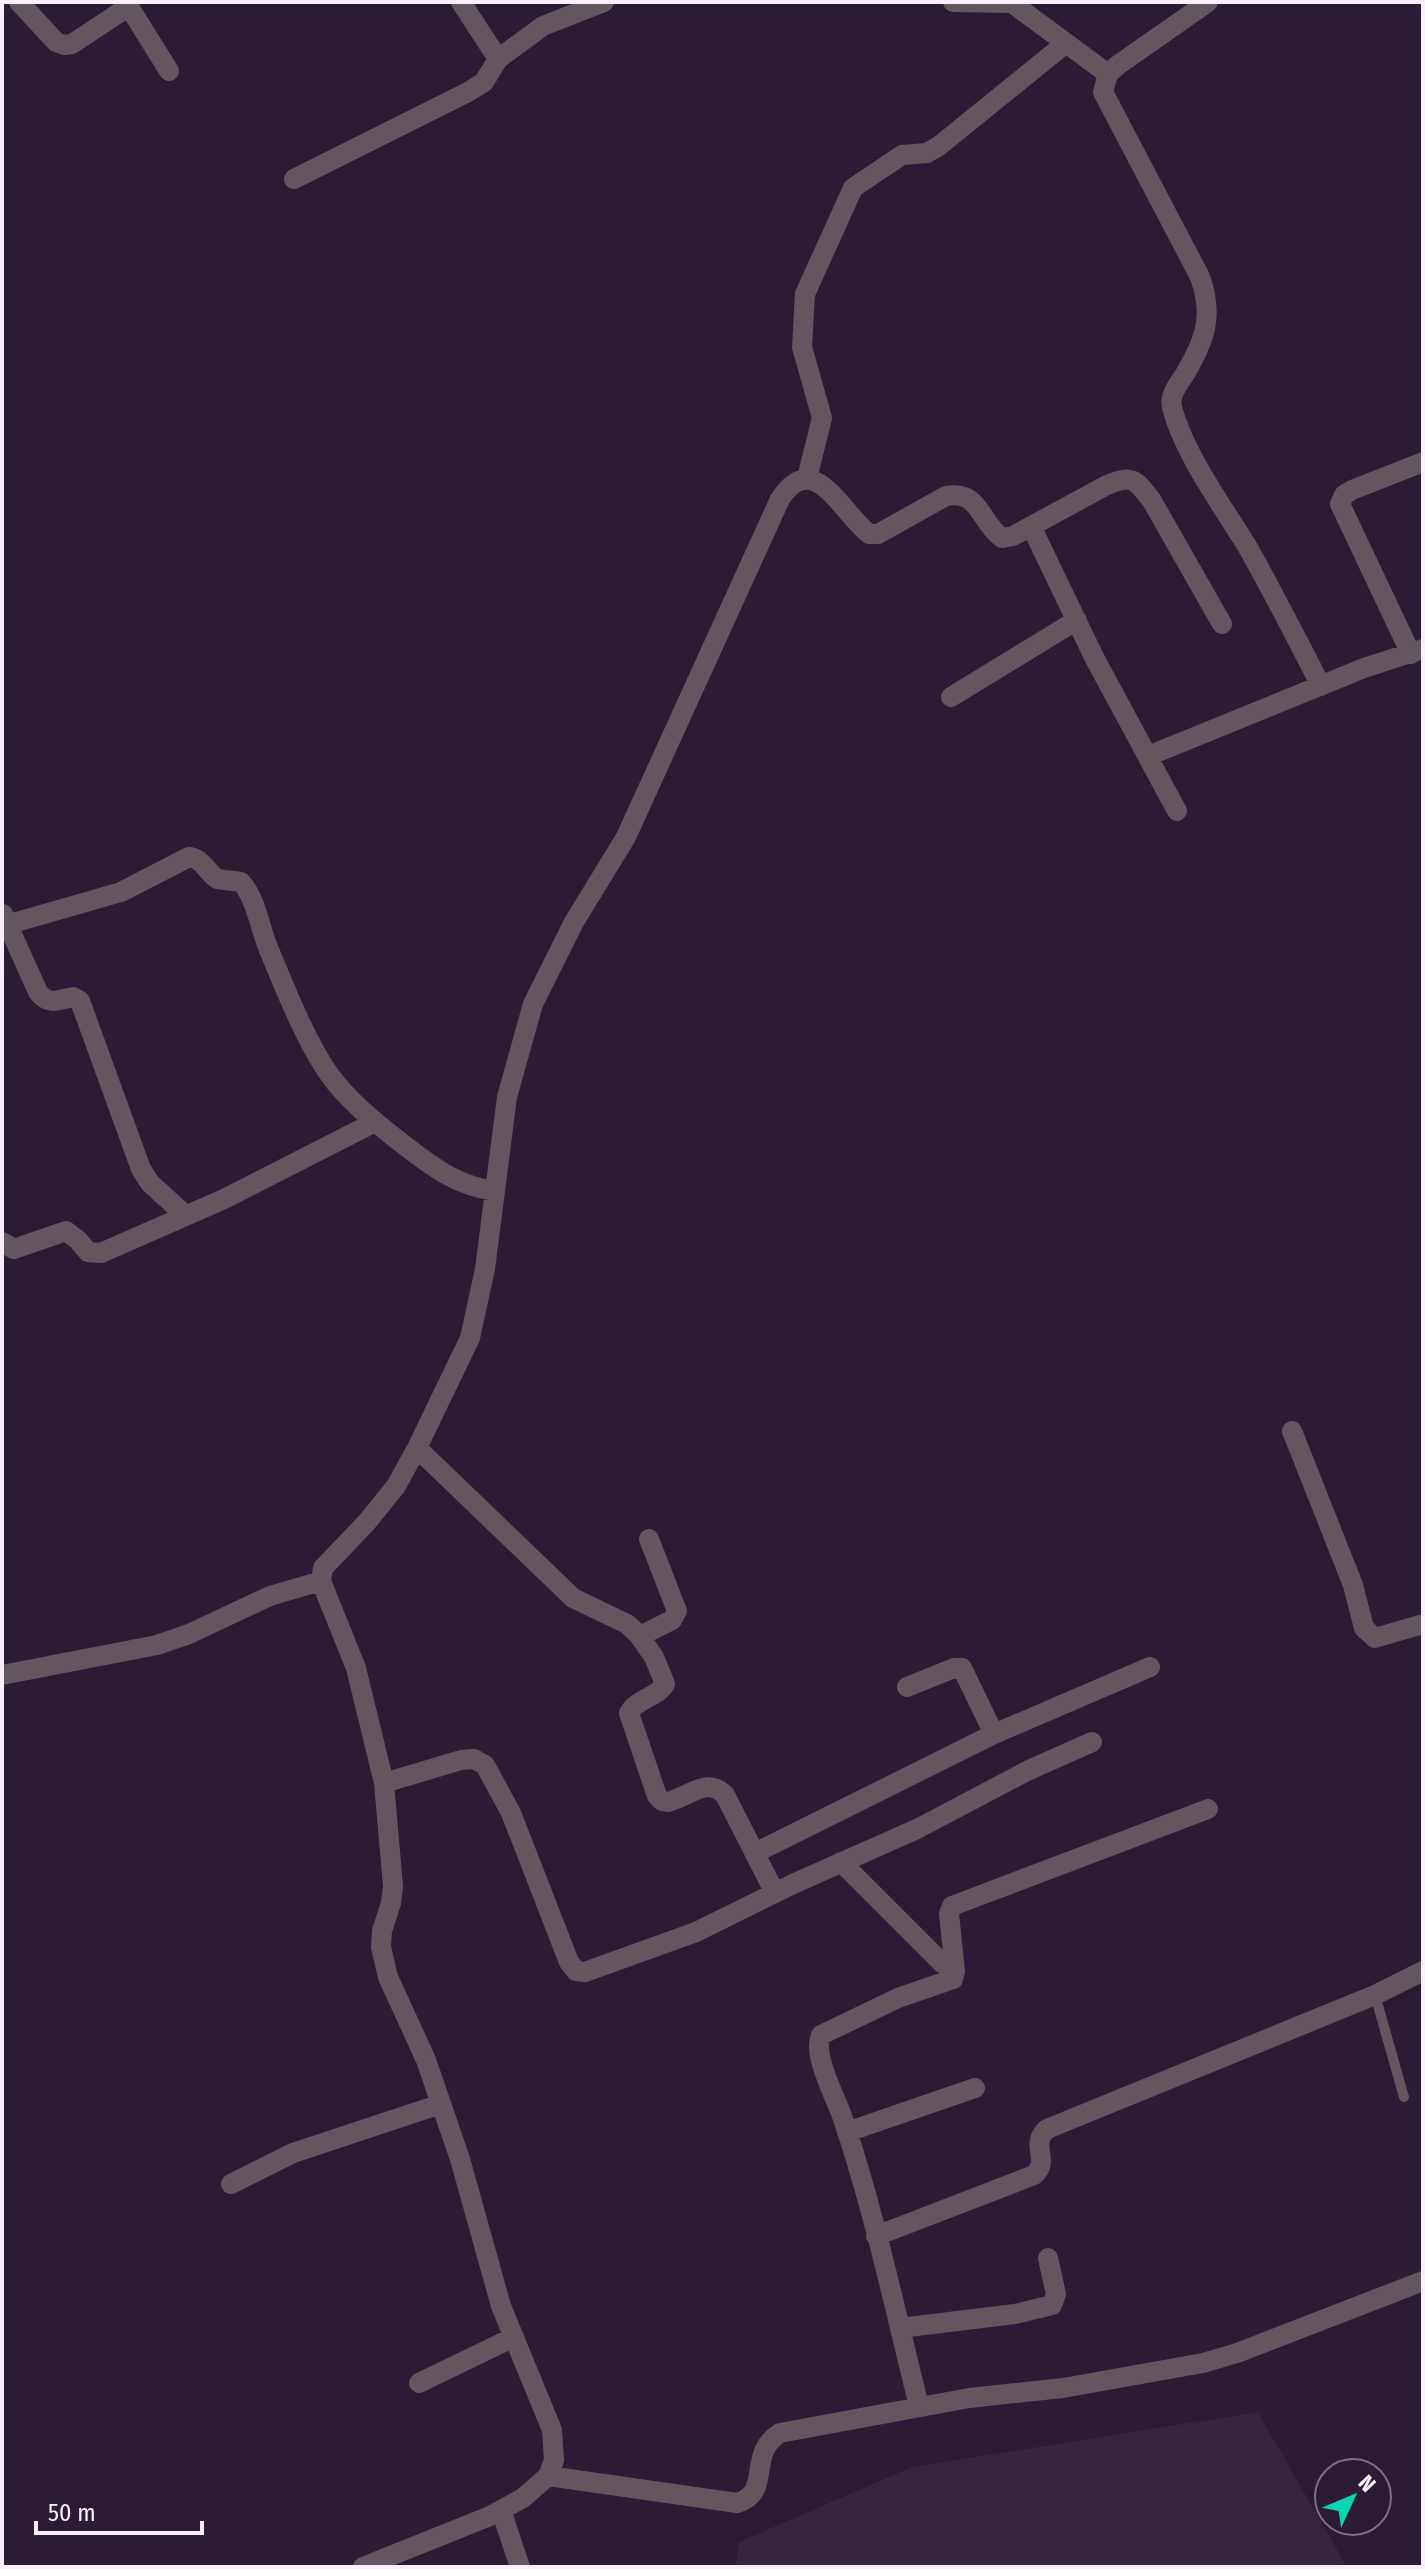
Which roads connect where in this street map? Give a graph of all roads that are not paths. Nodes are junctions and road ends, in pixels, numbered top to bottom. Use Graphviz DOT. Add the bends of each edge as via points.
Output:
graph roads {
  1 [pos="19,2"];
  2 [pos="461,2"];
  3 [pos="604,2"];
  4 [pos="953,2"];
  5 [pos="1208,2"];
  6 [pos="127,5"];
  7 [pos="1066,43"];
  8 [pos="498,59"];
  9 [pos="169,71"];
  10 [pos="1108,74"];
  11 [pos="294,179"];
  12 [pos="1423,462"];
  13 [pos="807,478"];
  14 [pos="1031,526"];
  15 [pos="1077,620"];
  16 [pos="1222,624"];
  17 [pos="1417,651"];
  18 [pos="1321,686"];
  19 [pos="951,697"];
  20 [pos="1148,756"];
  21 [pos="1177,811"];
  22 [pos="4,919"];
  23 [pos="375,1122"];
  24 [pos="494,1191"];
  25 [pos="185,1215"];
  26 [pos="2,1242"];
  27 [pos="1292,1431"];
  28 [pos="417,1448"];
  29 [pos="649,1539"];
  30 [pos="321,1581"];
  31 [pos="1423,1624"];
  32 [pos="640,1636"];
  33 [pos="1150,1667"];
  34 [pos="2,1675"];
  35 [pos="907,1687"];
  36 [pos="994,1734"];
  37 [pos="1092,1742"];
  38 [pos="384,1783"];
  39 [pos="1208,1809"];
  40 [pos="755,1853"];
  41 [pos="841,1862"];
  42 [pos="775,1893"];
  43 [pos="955,1971"];
  44 [pos="1423,1971"];
  45 [pos="1375,1995"];
  46 [pos="975,2088"];
  47 [pos="1404,2097"];
  48 [pos="441,2104"];
  49 [pos="847,2132"];
  50 [pos="231,2184"];
  51 [pos="876,2236"];
  52 [pos="1048,2258"];
  53 [pos="1423,2281"];
  54 [pos="900,2328"];
  55 [pos="512,2338"];
  56 [pos="419,2383"];
  57 [pos="919,2406"];
  58 [pos="548,2476"];
  59 [pos="501,2510"];
  60 [pos="363,2567"];
  61 [pos="520,2567"];
  1 -- 6 [label="street" via="64,45"];
  2 -- 8 [label="street"];
  3 -- 8 [label="street" via="543,26"];
  4 -- 7 [label="street" via="1012,3"];
  5 -- 10 [label="street"];
  6 -- 9 [label="street"];
  7 -- 10 [label="street"];
  7 -- 13 [label="street" via="939,146 902,155 853,188 805,294 802,347 822,418"];
  8 -- 11 [label="street" via="484,82 468,92"];
  10 -- 18 [label="street" via="1103,92 1109,107 1207,295 1206,329 1174,390 1176,420"];
  12 -- 17 [label="street" via="1352,490 1340,504"];
  13 -- 14 [label="street" via="822,484 869,534 959,494 970,498 1002,538"];
  13 -- 24 [label="street" via="789,485 780,499 626,837 574,922 533,1004 507,1097"];
  14 -- 15 [label="street"];
  14 -- 16 [label="street" via="1107,485 1131,479 1152,501"];
  15 -- 19 [label="street"];
  15 -- 20 [label="street"];
  17 -- 18 [label="street"];
  18 -- 20 [label="street"];
  20 -- 21 [label="street"];
  22 -- 23 [label="street" via="121,892 189,857 197,858 217,879 241,882 317,1054 333,1080"];
  22 -- 25 [label="street" via="45,1000 80,1001 141,1169"];
  23 -- 24 [label="street" via="451,1178"];
  23 -- 25 [label="street"];
  24 -- 28 [label="street" via="470,1338"];
  25 -- 26 [label="street" via="95,1254 66,1231 14,1249"];
  27 -- 31 [label="street" via="1353,1585 1364,1628 1375,1638"];
  28 -- 30 [label="street" via="396,1486 323,1568"];
  28 -- 32 [label="street" via="573,1598 627,1624"];
  29 -- 32 [label="street" via="677,1611 672,1620"];
  30 -- 34 [label="street" via="270,1596 157,1645"];
  30 -- 38 [label="street" via="356,1668"];
  32 -- 40 [label="street" via="665,1684 629,1713 657,1796 668,1802 707,1786 719,1789"];
  33 -- 36 [label="street"];
  35 -- 36 [label="street" via="962,1668"];
  36 -- 40 [label="street"];
  37 -- 41 [label="street"];
  38 -- 42 [label="street" via="461,1760 485,1765 511,1813 576,1971 594,1970 696,1932"];
  38 -- 48 [label="street" via="393,1886 381,1947 388,1977"];
  39 -- 43 [label="street" via="952,1906"];
  40 -- 42 [label="street"];
  41 -- 42 [label="street"];
  41 -- 43 [label="street"];
  43 -- 49 [label="street" via="949,1981 898,1998 821,2035 819,2055"];
  44 -- 45 [label="street"];
  45 -- 47 [label="lane"];
  45 -- 51 [label="street" via="1047,2129 1040,2135 1042,2163 1034,2175"];
  46 -- 49 [label="street"];
  48 -- 50 [label="street" via="293,2153"];
  48 -- 55 [label="street"];
  49 -- 51 [label="street"];
  51 -- 54 [label="street"];
  52 -- 54 [label="street" via="1056,2294 1052,2305"];
  53 -- 57 [label="street" via="1203,2363"];
  54 -- 57 [label="street"];
  55 -- 56 [label="street"];
  55 -- 58 [label="street" via="552,2430 554,2460"];
  57 -- 58 [label="street" via="780,2433 762,2450 753,2493 737,2503"];
  58 -- 59 [label="street"];
  59 -- 60 [label="street"];
  59 -- 61 [label="street"];
}
